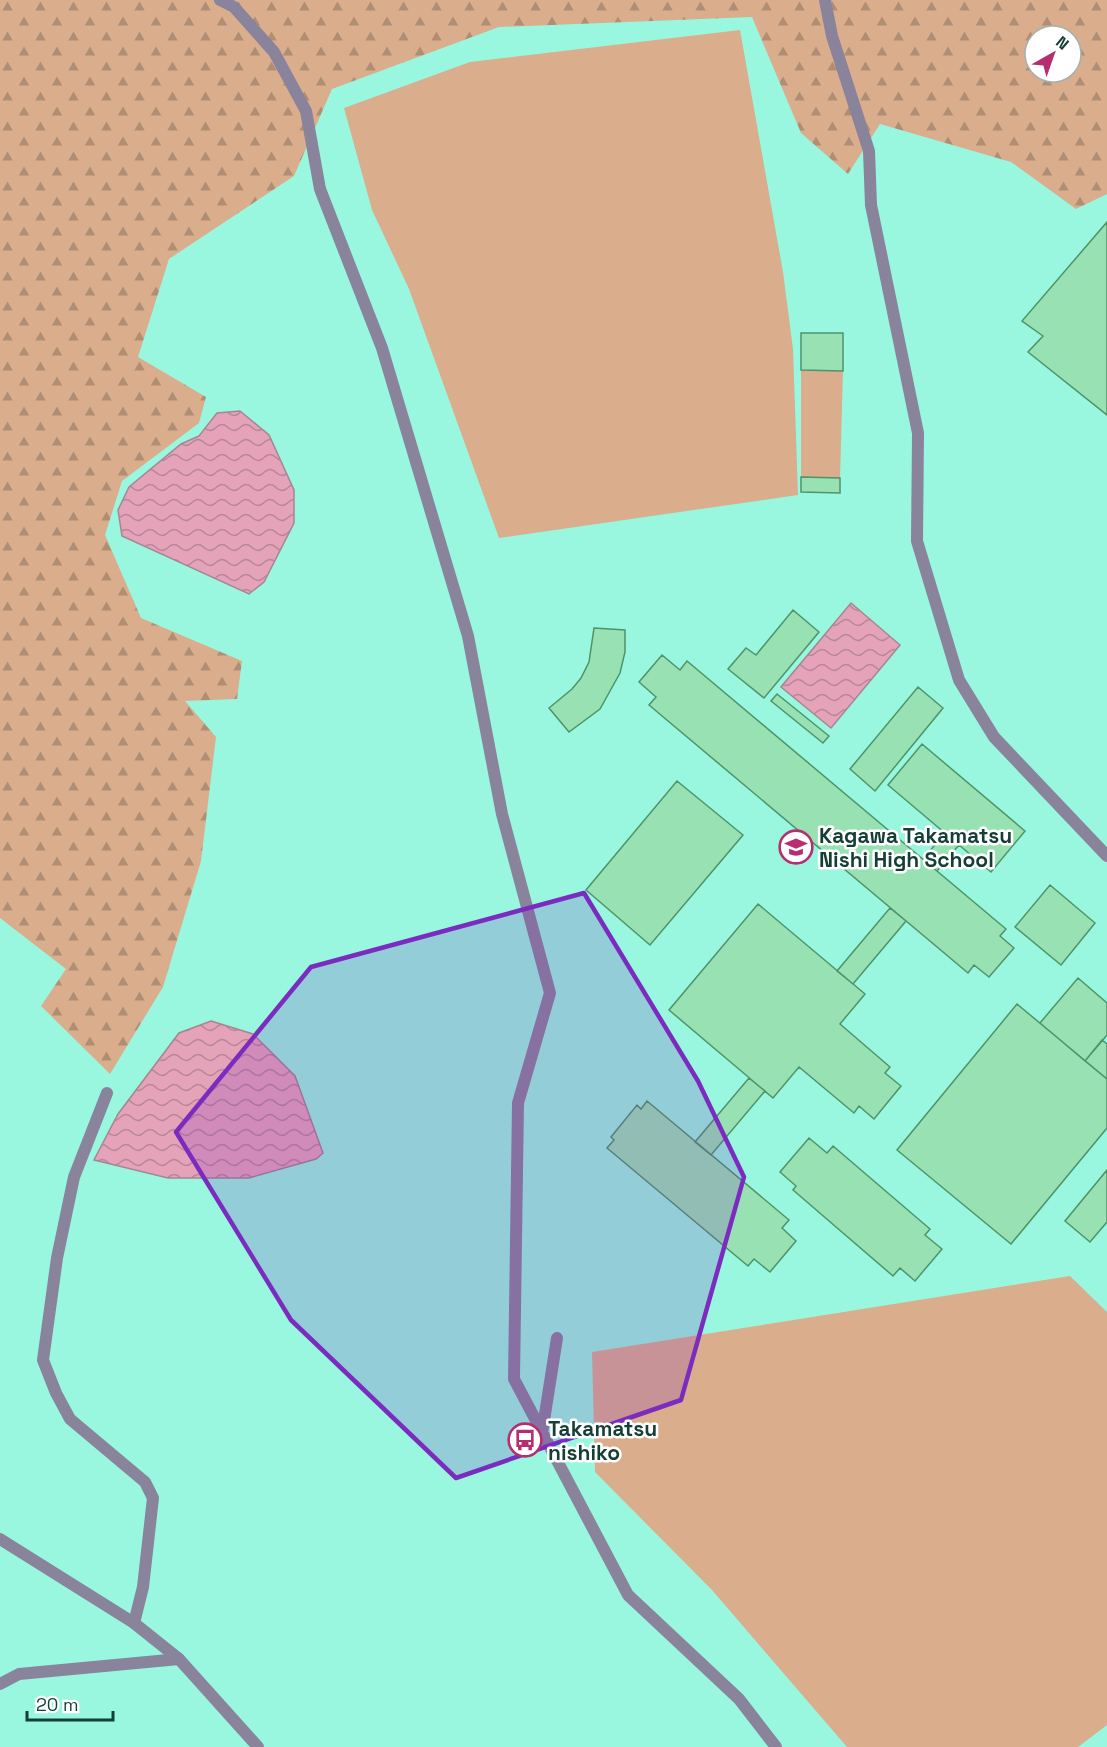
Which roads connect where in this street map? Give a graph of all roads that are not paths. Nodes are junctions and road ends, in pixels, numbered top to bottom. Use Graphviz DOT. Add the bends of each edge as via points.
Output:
graph roads {
  1 [pos="220,0"];
  2 [pos="825,0"];
  3 [pos="1107,856"];
  4 [pos="107,1093"];
  5 [pos="556,1338"];
  6 [pos="542,1433"];
  7 [pos="0,1539"];
  8 [pos="134,1623"];
  9 [pos="179,1659"];
  10 [pos="0,1684"];
  11 [pos="258,1747"];
  12 [pos="776,1747"];
  1 -- 6 [label="street" via="234,7 274,52 306,111 320,189 382,348 468,636 502,814 550,993 518,1103 514,1379"];
  2 -- 3 [label="street" via="832,36 869,151 871,205 918,432 917,542 959,680 994,737"];
  4 -- 8 [label="street" via="74,1177 42,1360 70,1419 145,1482 153,1498 143,1587"];
  5 -- 6 [label="street"];
  6 -- 12 [label="street" via="628,1595 738,1699"];
  7 -- 8 [label="street"];
  8 -- 9 [label="street"];
  9 -- 10 [label="street" via="19,1674"];
  9 -- 11 [label="street"];
}
